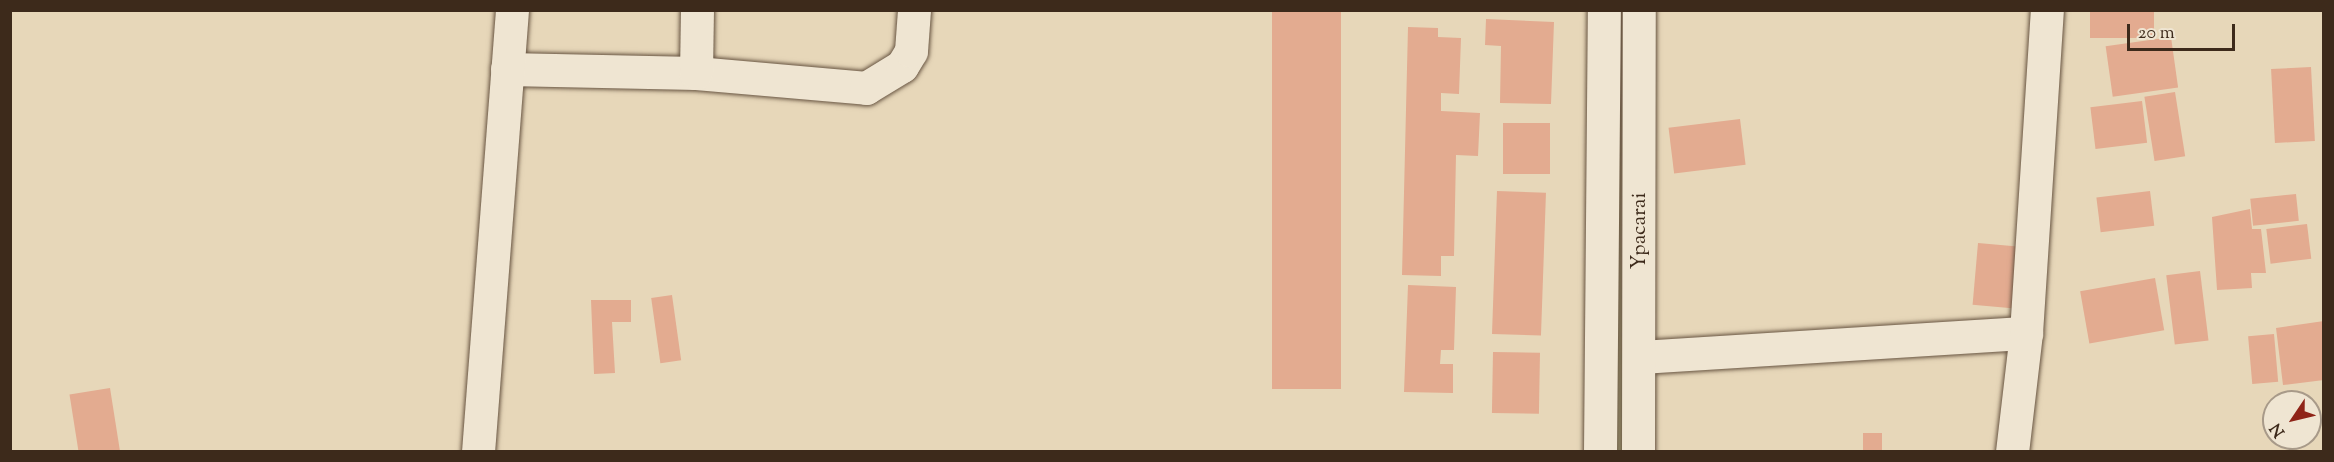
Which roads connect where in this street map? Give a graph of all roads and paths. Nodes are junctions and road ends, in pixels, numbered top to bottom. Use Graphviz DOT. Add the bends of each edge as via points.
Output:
graph roads {
  1 [pos="512,10"];
  2 [pos="697,10"];
  3 [pos="914,10"];
  4 [pos="1604,10"];
  5 [pos="1639,10"];
  6 [pos="2047,10"];
  7 [pos="507,69"];
  8 [pos="696,73"];
  9 [pos="2026,333"];
  10 [pos="1641,357"];
  11 [pos="478,452"];
  12 [pos="1600,452"];
  13 [pos="1638,452"];
  14 [pos="2012,452"];
  1 -- 7 [label="street"];
  2 -- 8 [label="street"];
  3 -- 8 [label="street" via="911,51 902,66 866,88"];
  4 -- 12 [label="street, Ypacarai"];
  5 -- 10 [label="street, Ypacarai"];
  6 -- 9 [label="street"];
  7 -- 8 [label="street"];
  7 -- 11 [label="street"];
  9 -- 10 [label="street"];
  9 -- 14 [label="street"];
  10 -- 13 [label="street, Ypacarai"];
}
